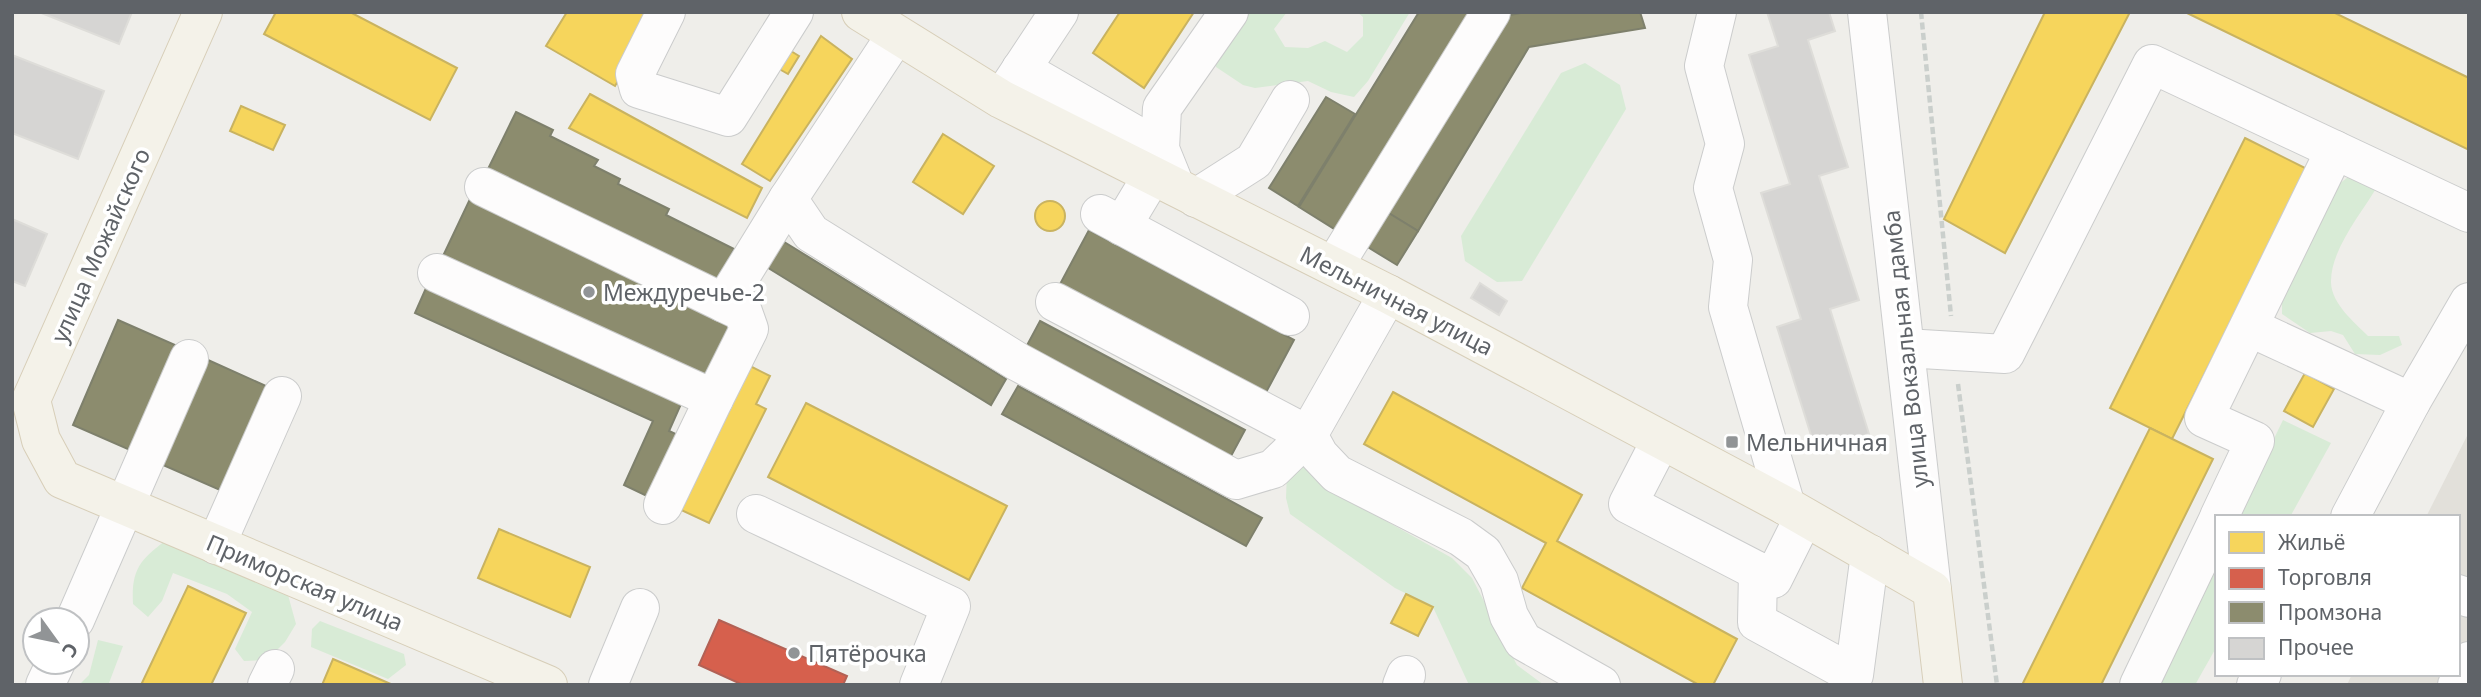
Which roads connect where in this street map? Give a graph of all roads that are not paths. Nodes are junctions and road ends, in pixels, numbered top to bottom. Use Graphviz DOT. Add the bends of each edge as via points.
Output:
graph roads {
  1 [pos="203,12"];
  2 [pos="666,12"];
  3 [pos="794,12"];
  4 [pos="861,12"];
  5 [pos="1059,12"];
  6 [pos="1229,12"];
  7 [pos="1490,12"];
  8 [pos="1717,12"];
  9 [pos="1867,12"];
  10 [pos="896,35"];
  11 [pos="1011,84"];
  12 [pos="1290,100"];
  13 [pos="2335,150"];
  14 [pos="1171,177"];
  15 [pos="484,187"];
  16 [pos="788,199"];
  17 [pos="2469,213"];
  18 [pos="1334,266"];
  19 [pos="437,273"];
  20 [pos="1388,294"];
  21 [pos="1055,302"];
  22 [pos="2469,302"];
  23 [pos="724,303"];
  24 [pos="1290,316"];
  25 [pos="2249,327"];
  26 [pos="1905,348"];
  27 [pos="189,359"];
  28 [pos="282,396"];
  29 [pos="714,399"];
  30 [pos="2411,402"];
  31 [pos="1308,435"];
  32 [pos="1661,440"];
  33 [pos="62,479"];
  34 [pos="663,505"];
  35 [pos="125,506"];
  36 [pos="1795,512"];
  37 [pos="756,514"];
  38 [pos="2220,515"];
  39 [pos="2351,515"];
  40 [pos="2215,526"];
  41 [pos="216,545"];
  42 [pos="1870,554"];
  43 [pos="1758,571"];
  44 [pos="1932,590"];
  45 [pos="81,606"];
  46 [pos="640,608"];
  47 [pos="2469,661"];
  48 [pos="548,685"];
  49 [pos="608,685"];
  50 [pos="919,685"];
  51 [pos="1601,685"];
  52 [pos="1943,685"];
  53 [pos="2139,685"];
  54 [pos="2457,685"];
  1 -- 33 [label="main road, улица Можайского" via="31,400 41,440"];
  2 -- 3 [label="street" via="635,74 639,89 728,117"];
  4 -- 10 [label="main road, Мельничная улица"];
  5 -- 11 [label="street"];
  6 -- 14 [label="street" via="1162,108"];
  7 -- 18 [label="street"];
  8 -- 36 [label="street" via="1704,66 1726,144 1713,188 1733,260 1728,307"];
  9 -- 26 [label="street, улица Вокзальная дамба"];
  10 -- 11 [label="main road, Мельничная улица"];
  10 -- 16 [label="street"];
  11 -- 14 [label="main road, Мельничная улица"];
  12 -- 14 [label="street" via="1254,161"];
  13 -- 17 [label="street"];
  13 -- 25 [label="street"];
  13 -- 26 [label="street" via="2152,64 2005,354"];
  14 -- 18 [label="main road, Мельничная улица"];
  14 -- 24 [label="street" via="1111,220"];
  15 -- 23 [label="street"];
  16 -- 23 [label="street"];
  16 -- 31 [label="street" via="811,233 822,240 1018,362 1236,480 1273,469"];
  18 -- 20 [label="main road, Мельничная улица"];
  19 -- 29 [label="street"];
  20 -- 31 [label="street"];
  20 -- 32 [label="main road, Мельничная улица"];
  21 -- 31 [label="street"];
  22 -- 30 [label="street"];
  23 -- 29 [label="street" via="743,312 749,329"];
  25 -- 30 [label="street"];
  25 -- 38 [label="street" via="2204,418 2255,442"];
  26 -- 44 [label="street, улица Вокзальная дамба"];
  27 -- 35 [label="street"];
  28 -- 41 [label="street"];
  29 -- 34 [label="street"];
  30 -- 39 [label="street"];
  31 -- 51 [label="street" via="1337,474 1461,537 1483,553 1522,641"];
  32 -- 36 [label="main road, Мельничная улица"];
  32 -- 43 [label="street" via="1628,504"];
  33 -- 35 [label="main road, Приморская улица"];
  35 -- 41 [label="main road, Приморская улица"];
  35 -- 45 [label="street"];
  36 -- 42 [label="main road, Мельничная улица"];
  36 -- 43 [label="street" via="1773,579"];
  37 -- 50 [label="street" via="951,606"];
  40 -- 53 [label="street"];
  41 -- 48 [label="main road, Приморская улица"];
  42 -- 43 [label="street" via="1854,675 1758,622"];
  42 -- 44 [label="main road, Мельничная улица"];
  44 -- 52 [label="main road, улица Вокзальная дамба"];
  46 -- 49 [label="street"];
  47 -- 54 [label="street"];
}
